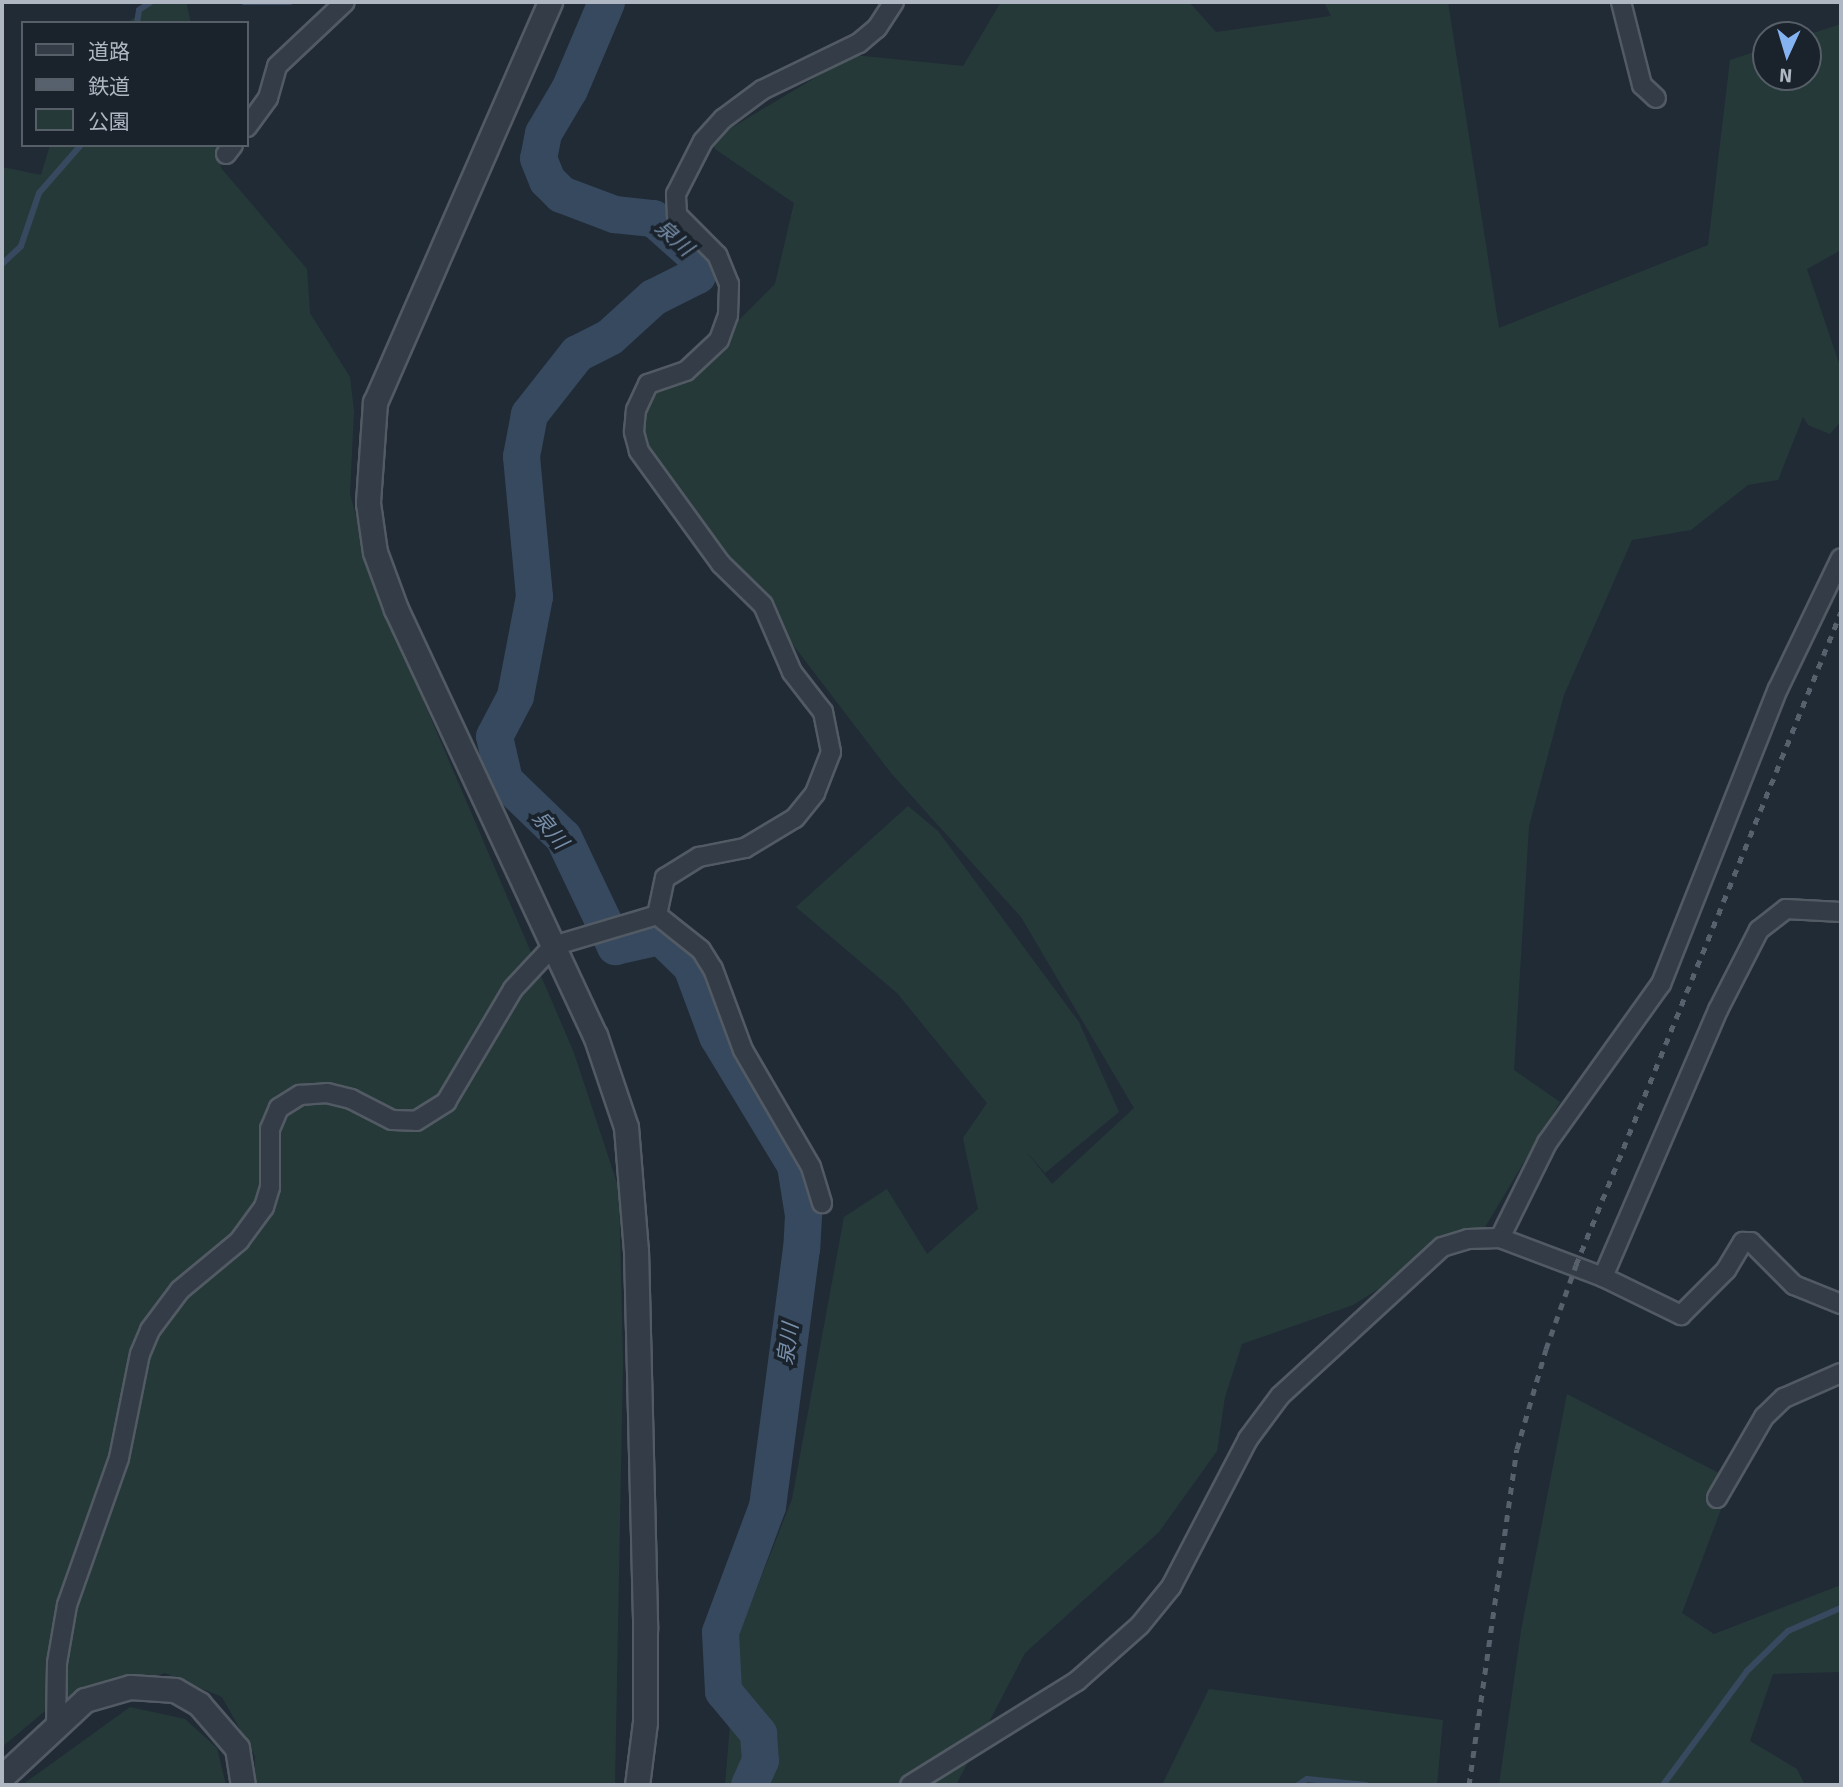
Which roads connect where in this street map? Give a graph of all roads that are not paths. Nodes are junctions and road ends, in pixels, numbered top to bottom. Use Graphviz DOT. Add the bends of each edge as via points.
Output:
graph roads {
  1 [pos="345,2"];
  2 [pos="550,2"];
  3 [pos="894,2"];
  4 [pos="1621,2"];
  5 [pos="1656,98"];
  6 [pos="248,126"];
  7 [pos="1841,558"];
  8 [pos="1841,912"];
  9 [pos="657,915"];
  10 [pos="553,946"];
  11 [pos="822,1203"];
  12 [pos="1500,1238"];
  13 [pos="1604,1277"];
  14 [pos="1841,1304"];
  15 [pos="1841,1373"];
  16 [pos="1717,1497"];
  17 [pos="56,1727"];
  18 [pos="2,1777"];
  19 [pos="243,1785"];
  20 [pos="637,1785"];
  21 [pos="910,1785"];
  1 -- 6 [label="street" via="277,66 268,98"];
  2 -- 10 [label="street" via="375,402 368,503 375,552 396,609"];
  3 -- 9 [label="street" via="877,28 859,43 762,90 723,119 703,141 676,194 677,215 717,255 729,285 728,315 719,340 686,371 648,384 636,410 634,432 639,451 721,564 763,606 792,672 823,712 831,752 816,793 795,818 745,848 699,857 665,878"];
  4 -- 5 [label="street" via="1642,85"];
  7 -- 12 [label="street" via="1778,689 1661,984 1547,1143"];
  8 -- 13 [label="street" via="1786,909 1759,930 1718,1010"];
  9 -- 10 [label="street"];
  9 -- 11 [label="street" via="701,950 713,970 743,1050 811,1167"];
  10 -- 17 [label="street" via="513,989 446,1102 416,1121 392,1120 351,1099 327,1093 300,1095 279,1108 270,1129 270,1187 264,1207 239,1241 180,1290 150,1330 140,1354 119,1458 67,1605 57,1663"];
  10 -- 20 [label="street" via="613,1082 632,1176 645,1629 645,1722"];
  12 -- 13 [label="street"];
  12 -- 21 [label="street" via="1468,1239 1442,1247 1280,1396 1248,1439 1171,1587 1108,1656 1077,1681"];
  13 -- 14 [label="street" via="1681,1315 1726,1270 1743,1242 1751,1242 1794,1285"];
  15 -- 16 [label="street" via="1784,1398 1764,1417"];
  17 -- 18 [label="street"];
  17 -- 19 [label="street" via="85,1700 130,1687 175,1690 200,1703 237,1748"];
}
